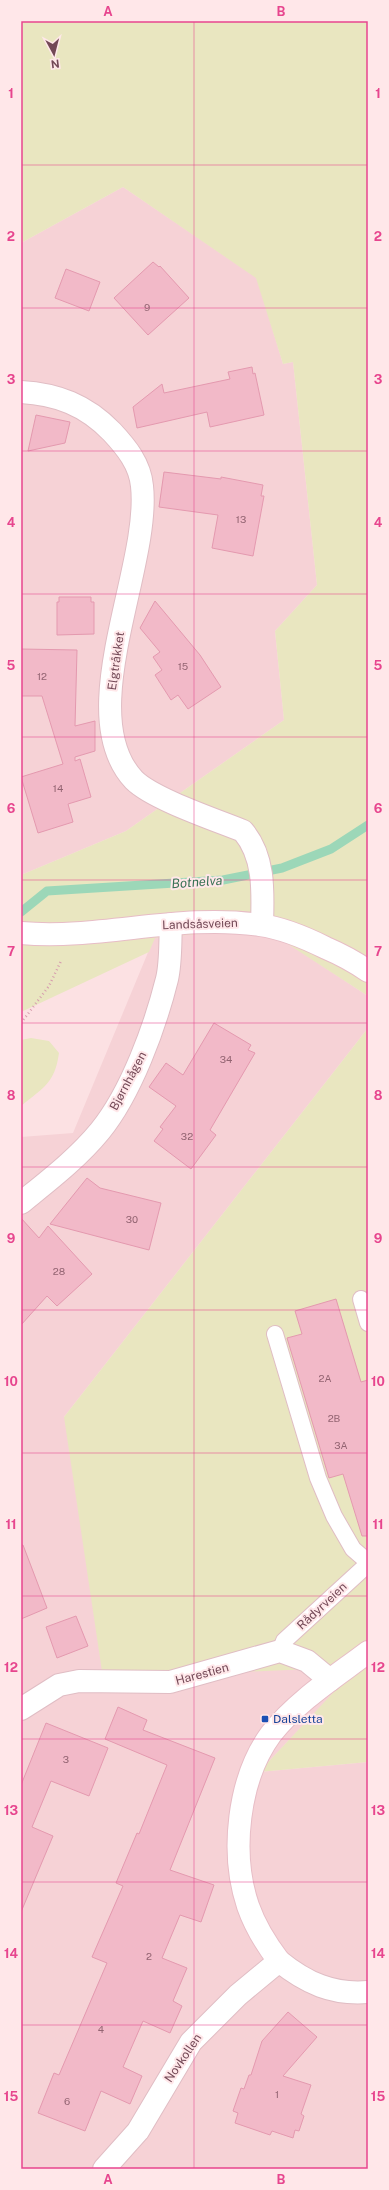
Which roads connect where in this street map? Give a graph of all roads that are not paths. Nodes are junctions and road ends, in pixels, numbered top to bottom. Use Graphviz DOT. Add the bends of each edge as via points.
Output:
graph roads {
  1 [pos="21,392"];
  2 [pos="171,924"];
  3 [pos="262,925"];
  4 [pos="21,933"];
  5 [pos="368,971"];
  6 [pos="21,1204"];
  7 [pos="361,1299"];
  8 [pos="368,1323"];
  9 [pos="275,1334"];
  10 [pos="368,1563"];
  11 [pos="280,1651"];
  12 [pos="368,1652"];
  13 [pos="330,1680"];
  14 [pos="21,1708"];
  15 [pos="279,1961"];
  16 [pos="368,1992"];
  17 [pos="104,2169"];
  1 -- 3 [label="street, Elgtråkket" via="46,394 75,404 101,420 135,461 142,486 142,523 114,654 111,726 120,758 134,780 151,793 243,831 252,843 259,861 262,882"];
  2 -- 3 [label="street, Landsåsveien" via="230,922"];
  2 -- 4 [label="street, Landsåsveien" via="69,933"];
  2 -- 6 [label="street, Bjørnhågen" via="168,978 146,1046 124,1093 100,1131 71,1162"];
  3 -- 5 [label="street, Landsåsveien" via="307,938"];
  7 -- 8 [label="lane"];
  9 -- 10 [label="lane" via="318,1478 334,1516 353,1549"];
  10 -- 11 [label="lane, Rådyrveien" via="284,1641"];
  11 -- 13 [label="street" via="307,1661"];
  11 -- 14 [label="street, Harestien" via="170,1682 79,1681 59,1685"];
  12 -- 13 [label="street"];
  13 -- 15 [label="street" via="291,1711 271,1735 245,1790 240,1813 241,1873 248,1904 257,1927"];
  15 -- 16 [label="street" via="300,1977 326,1989 350,1993"];
  15 -- 17 [label="street, Novkollen" via="238,1995 191,2042 138,2130"];
}
